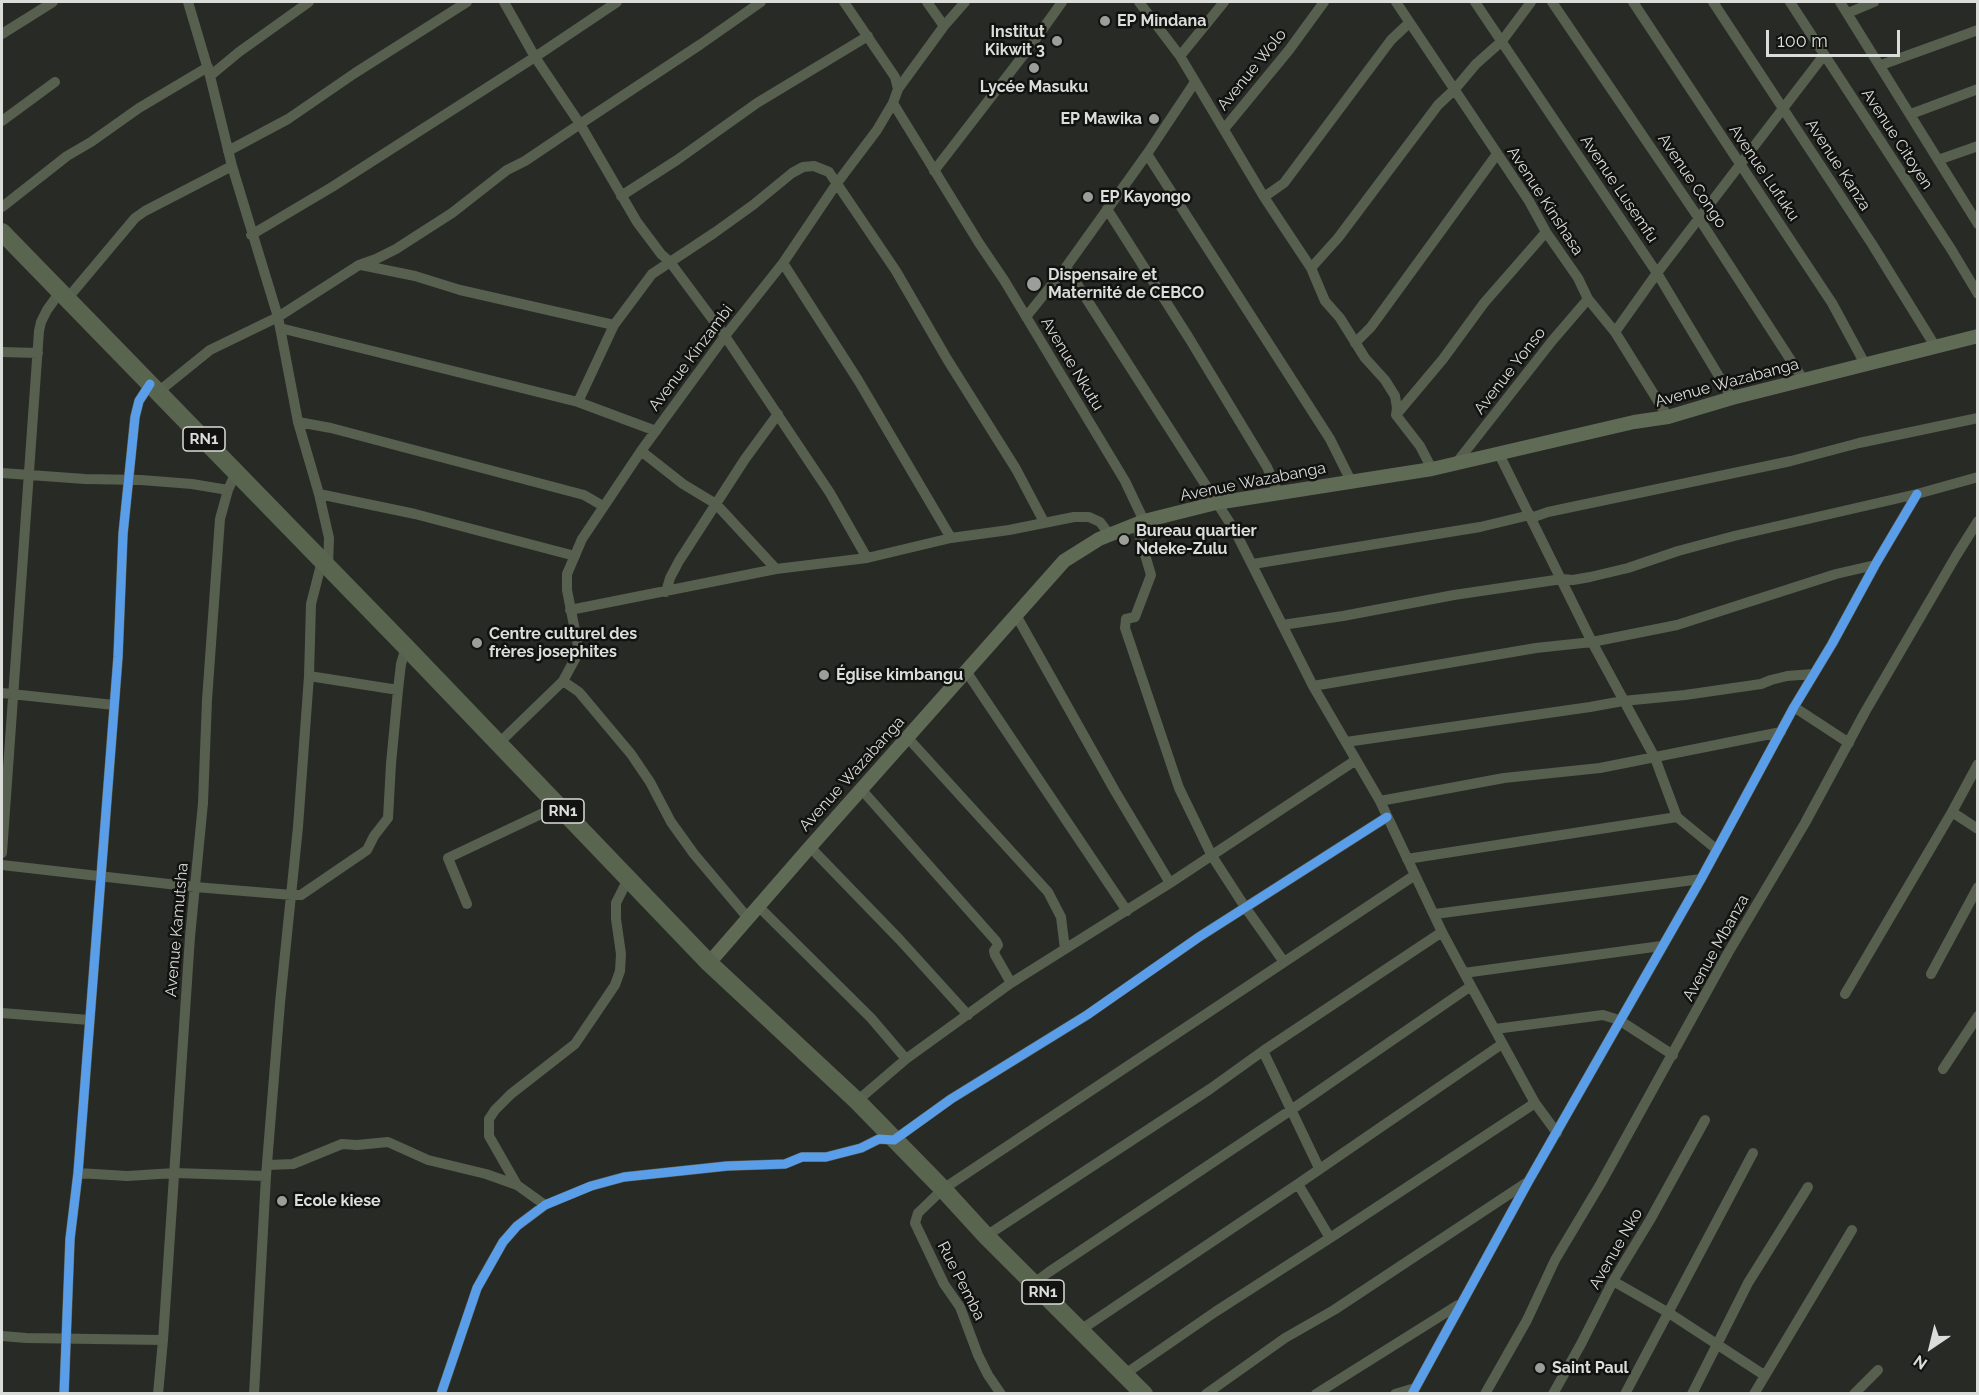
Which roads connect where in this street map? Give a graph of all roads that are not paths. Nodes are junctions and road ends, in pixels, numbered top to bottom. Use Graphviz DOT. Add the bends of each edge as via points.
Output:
graph roads {
  1 [pos="53,2"];
  2 [pos="188,2"];
  3 [pos="309,2"];
  4 [pos="466,2"];
  5 [pos="504,2"];
  6 [pos="617,2"];
  7 [pos="761,2"];
  8 [pos="844,2"];
  9 [pos="927,2"];
  10 [pos="965,2"];
  11 [pos="1062,2"];
  12 [pos="1139,2"];
  13 [pos="1224,2"];
  14 [pos="1324,2"];
  15 [pos="1396,2"];
  16 [pos="1475,2"];
  17 [pos="1531,2"];
  18 [pos="1552,2"];
  19 [pos="1633,2"];
  20 [pos="1713,2"];
  21 [pos="1790,2"];
  22 [pos="1840,2"];
  23 [pos="1874,2"];
  24 [pos="1848,13"];
  25 [pos="1409,23"];
  26 [pos="944,26"];
  27 [pos="1977,30"];
  28 [pos="2,34"];
  29 [pos="867,36"];
  30 [pos="1502,41"];
  31 [pos="1824,55"];
  32 [pos="1180,56"];
  33 [pos="535,57"];
  34 [pos="1881,65"];
  35 [pos="209,71"];
  36 [pos="55,82"];
  37 [pos="1195,82"];
  38 [pos="898,89"];
  39 [pos="1455,89"];
  40 [pos="1977,89"];
  41 [pos="893,103"];
  42 [pos="1784,107"];
  43 [pos="1911,114"];
  44 [pos="2,120"];
  45 [pos="580,124"];
  46 [pos="1224,129"];
  47 [pos="1977,146"];
  48 [pos="228,151"];
  49 [pos="1147,154"];
  50 [pos="1497,154"];
  51 [pos="1938,160"];
  52 [pos="1741,165"];
  53 [pos="232,166"];
  54 [pos="934,171"];
  55 [pos="837,183"];
  56 [pos="621,195"];
  57 [pos="1264,197"];
  58 [pos="1977,200"];
  59 [pos="1966,204"];
  60 [pos="2,207"];
  61 [pos="1107,209"];
  62 [pos="1700,220"];
  63 [pos="1977,224"];
  64 [pos="2,232"];
  65 [pos="1546,232"];
  66 [pos="252,235"];
  67 [pos="670,262"];
  68 [pos="783,263"];
  69 [pos="359,265"];
  70 [pos="1066,267"];
  71 [pos="1311,268"];
  72 [pos="1657,273"];
  73 [pos="1977,294"];
  74 [pos="63,296"];
  75 [pos="1588,299"];
  76 [pos="1026,317"];
  77 [pos="279,322"];
  78 [pos="614,325"];
  79 [pos="1615,332"];
  80 [pos="725,336"];
  81 [pos="1977,336"];
  82 [pos="1355,343"];
  83 [pos="1935,346"];
  84 [pos="2,352"];
  85 [pos="38,353"];
  86 [pos="1866,364"];
  87 [pos="1803,379"];
  88 [pos="154,388"];
  89 [pos="1732,398"];
  90 [pos="578,402"];
  91 [pos="778,414"];
  92 [pos="1396,415"];
  93 [pos="1668,417"];
  94 [pos="1977,418"];
  95 [pos="298,422"];
  96 [pos="656,431"];
  97 [pos="641,452"];
  98 [pos="1499,454"];
  99 [pos="1457,462"];
  100 [pos="1432,469"];
  101 [pos="236,472"];
  102 [pos="2,473"];
  103 [pos="29,475"];
  104 [pos="1977,477"];
  105 [pos="128,481"];
  106 [pos="1351,481"];
  107 [pos="228,490"];
  108 [pos="1278,492"];
  109 [pos="319,494"];
  110 [pos="1917,494"];
  111 [pos="1216,503"];
  112 [pos="716,504"];
  113 [pos="603,506"];
  114 [pos="1531,517"];
  115 [pos="1977,521"];
  116 [pos="1044,522"];
  117 [pos="1140,522"];
  118 [pos="1109,534"];
  119 [pos="951,538"];
  120 [pos="575,556"];
  121 [pos="867,558"];
  122 [pos="325,564"];
  123 [pos="1253,564"];
  124 [pos="1875,565"];
  125 [pos="776,569"];
  126 [pos="1562,579"];
  127 [pos="666,592"];
  128 [pos="570,610"];
  129 [pos="1016,615"];
  130 [pos="1282,625"];
  131 [pos="1592,642"];
  132 [pos="406,647"];
  133 [pos="966,671"];
  134 [pos="1813,674"];
  135 [pos="309,676"];
  136 [pos="563,681"];
  137 [pos="1313,686"];
  138 [pos="398,690"];
  139 [pos="7,693"];
  140 [pos="1623,701"];
  141 [pos="114,705"];
  142 [pos="1794,707"];
  143 [pos="1781,732"];
  144 [pos="907,738"];
  145 [pos="1346,742"];
  146 [pos="1849,743"];
  147 [pos="498,744"];
  148 [pos="1655,758"];
  149 [pos="1356,760"];
  150 [pos="1977,764"];
  151 [pos="861,789"];
  152 [pos="1380,801"];
  153 [pos="558,806"];
  154 [pos="1952,812"];
  155 [pos="1387,817"];
  156 [pos="1677,817"];
  157 [pos="1977,829"];
  158 [pos="810,847"];
  159 [pos="1716,849"];
  160 [pos="2,853"];
  161 [pos="1212,856"];
  162 [pos="1407,859"];
  163 [pos="2,865"];
  164 [pos="1415,876"];
  165 [pos="101,877"];
  166 [pos="628,879"];
  167 [pos="1701,879"];
  168 [pos="1170,883"];
  169 [pos="195,887"];
  170 [pos="1977,887"];
  171 [pos="292,896"];
  172 [pos="467,904"];
  173 [pos="758,906"];
  174 [pos="1245,907"];
  175 [pos="1127,911"];
  176 [pos="1435,914"];
  177 [pos="748,918"];
  178 [pos="1443,932"];
  179 [pos="1661,946"];
  180 [pos="1065,949"];
  181 [pos="1284,962"];
  182 [pos="709,963"];
  183 [pos="1464,974"];
  184 [pos="1931,974"];
  185 [pos="1011,983"];
  186 [pos="1471,986"];
  187 [pos="1845,994"];
  188 [pos="2,1013"];
  189 [pos="968,1015"];
  190 [pos="1977,1016"];
  191 [pos="89,1020"];
  192 [pos="1619,1020"];
  193 [pos="1495,1029"];
  194 [pos="1502,1044"];
  195 [pos="1263,1051"];
  196 [pos="1673,1055"];
  197 [pos="906,1059"];
  198 [pos="1943,1069"];
  199 [pos="857,1101"];
  200 [pos="1535,1103"];
  201 [pos="1292,1110"];
  202 [pos="1705,1120"];
  203 [pos="1557,1132"];
  204 [pos="894,1140"];
  205 [pos="1753,1154"];
  206 [pos="268,1165"];
  207 [pos="1319,1168"];
  208 [pos="78,1173"];
  209 [pos="175,1173"];
  210 [pos="266,1176"];
  211 [pos="1528,1182"];
  212 [pos="1298,1184"];
  213 [pos="517,1185"];
  214 [pos="1808,1187"];
  215 [pos="943,1189"];
  216 [pos="545,1205"];
  217 [pos="1852,1230"];
  218 [pos="986,1236"];
  219 [pos="1330,1238"];
  220 [pos="1613,1281"];
  221 [pos="1034,1283"];
  222 [pos="1460,1304"];
  223 [pos="1669,1313"];
  224 [pos="1079,1331"];
  225 [pos="2,1336"];
  226 [pos="67,1339"];
  227 [pos="163,1340"];
  228 [pos="1718,1344"];
  229 [pos="1878,1370"];
  230 [pos="1125,1374"];
  231 [pos="1764,1376"];
  232 [pos="1414,1391"];
  233 [pos="64,1394"];
  234 [pos="158,1394"];
  235 [pos="254,1394"];
  236 [pos="441,1394"];
  237 [pos="1001,1394"];
  238 [pos="1144,1394"];
  239 [pos="1206,1394"];
  240 [pos="1316,1394"];
  241 [pos="1395,1394"];
  242 [pos="1485,1394"];
  243 [pos="1553,1394"];
  244 [pos="1625,1394"];
  245 [pos="1692,1394"];
  246 [pos="1754,1394"];
  247 [pos="1854,1394"];
  1 -- 28 [label="street"];
  2 -- 35 [label="street"];
  3 -- 35 [label="street"];
  4 -- 48 [label="street" via="288,119"];
  5 -- 33 [label="street"];
  6 -- 33 [label="street"];
  7 -- 45 [label="street"];
  8 -- 29 [label="street"];
  9 -- 26 [label="street"];
  10 -- 26 [label="street, Avenue Kinzambi"];
  11 -- 54 [label="street"];
  12 -- 32 [label="street"];
  13 -- 32 [label="street"];
  14 -- 46 [label="street, Avenue Wolo"];
  15 -- 25 [label="street, Avenue Kinshasa"];
  16 -- 30 [label="street, Avenue Lusemfu"];
  17 -- 30 [label="street"];
  18 -- 62 [label="street, Avenue Congo"];
  19 -- 52 [label="street, Avenue Lufuku"];
  20 -- 42 [label="street, Avenue Kanza"];
  21 -- 31 [label="street, Avenue Citoyen"];
  22 -- 24 [label="street"];
  23 -- 24 [label="street"];
  24 -- 34 [label="street"];
  25 -- 39 [label="street, Avenue Kinshasa"];
  25 -- 57 [label="street" via="1391,40 1284,183"];
  26 -- 38 [label="street, Avenue Kinzambi"];
  27 -- 34 [label="street"];
  29 -- 38 [label="street" via="895,77"];
  29 -- 56 [label="street" via="757,103"];
  30 -- 39 [label="street"];
  30 -- 72 [label="street, Avenue Lusemfu"];
  31 -- 42 [label="street"];
  31 -- 73 [label="street, Avenue Citoyen"];
  32 -- 37 [label="street"];
  33 -- 45 [label="street"];
  33 -- 66 [label="street"];
  34 -- 43 [label="street"];
  35 -- 48 [label="street"];
  35 -- 60 [label="street" via="139,108 67,156"];
  36 -- 44 [label="street"];
  37 -- 46 [label="street"];
  37 -- 49 [label="street"];
  38 -- 41 [label="street, Avenue Kinzambi"];
  39 -- 50 [label="street, Avenue Kinshasa"];
  39 -- 71 [label="street" via="1438,105"];
  40 -- 43 [label="street"];
  41 -- 54 [label="street, Avenue Nkutu"];
  41 -- 55 [label="street, Avenue Kinzambi"];
  42 -- 52 [label="street"];
  42 -- 83 [label="street, Avenue Kanza"];
  43 -- 51 [label="street"];
  45 -- 56 [label="street"];
  45 -- 69 [label="street" via="396,249"];
  46 -- 57 [label="street"];
  47 -- 51 [label="street"];
  48 -- 53 [label="street"];
  49 -- 61 [label="street"];
  49 -- 106 [label="street" via="1330,439"];
  50 -- 65 [label="street, Avenue Kinshasa"];
  50 -- 82 [label="street" via="1371,327"];
  51 -- 59 [label="street"];
  52 -- 62 [label="street"];
  52 -- 86 [label="street, Avenue Lufuku" via="1832,303"];
  53 -- 66 [label="street"];
  53 -- 74 [label="street" via="135,218"];
  54 -- 76 [label="street, Avenue Nkutu"];
  55 -- 67 [label="street" via="829,172 814,166 792,172 753,205"];
  55 -- 68 [label="street, Avenue Kinzambi"];
  55 -- 116 [label="street" via="896,271"];
  56 -- 67 [label="street" via="637,222"];
  57 -- 71 [label="street"];
  58 -- 59 [label="street"];
  59 -- 63 [label="street"];
  61 -- 70 [label="street"];
  61 -- 108 [label="street" via="1268,467"];
  62 -- 72 [label="street"];
  62 -- 87 [label="street, Avenue Congo"];
  64 -- 74 [label="highway, RN1"];
  65 -- 75 [label="street, Avenue Kinshasa"];
  65 -- 92 [label="street"];
  66 -- 77 [label="street"];
  67 -- 78 [label="street" via="652,274"];
  67 -- 80 [label="street"];
  68 -- 80 [label="street, Avenue Kinzambi"];
  68 -- 119 [label="street" via="858,380"];
  69 -- 77 [label="street"];
  69 -- 78 [label="street"];
  70 -- 76 [label="street"];
  70 -- 111 [label="street"];
  71 -- 82 [label="street" via="1325,301"];
  72 -- 79 [label="street"];
  72 -- 89 [label="street, Avenue Lusemfu"];
  74 -- 85 [label="street" via="41,322"];
  74 -- 88 [label="highway, RN1"];
  75 -- 79 [label="street, Avenue Kinshasa"];
  75 -- 99 [label="street, Avenue Yonso"];
  76 -- 117 [label="street, Avenue Nkutu" via="1125,481"];
  77 -- 88 [label="street" via="210,350"];
  77 -- 90 [label="street"];
  77 -- 95 [label="street"];
  78 -- 90 [label="street"];
  79 -- 93 [label="street, Avenue Kinshasa"];
  80 -- 91 [label="street"];
  80 -- 96 [label="street, Avenue Kinzambi"];
  81 -- 83 [label="main road, Avenue Wazabanga"];
  82 -- 92 [label="street" via="1395,396"];
  83 -- 86 [label="main road, Avenue Wazabanga"];
  84 -- 85 [label="street"];
  85 -- 103 [label="street"];
  86 -- 87 [label="main road, Avenue Wazabanga"];
  87 -- 89 [label="main road, Avenue Wazabanga"];
  88 -- 101 [label="highway, RN1"];
  88 -- 105 [label="street" via="139,401"];
  89 -- 93 [label="main road, Avenue Wazabanga"];
  90 -- 96 [label="street"];
  91 -- 112 [label="street"];
  91 -- 121 [label="street"];
  92 -- 100 [label="street"];
  93 -- 98 [label="main road, Avenue Wazabanga"];
  94 -- 114 [label="street"];
  95 -- 109 [label="street"];
  95 -- 113 [label="street" via="584,495"];
  96 -- 97 [label="street, Avenue Kinzambi"];
  97 -- 112 [label="street"];
  97 -- 113 [label="street, Avenue Kinzambi"];
  98 -- 99 [label="main road, Avenue Wazabanga"];
  98 -- 114 [label="street"];
  99 -- 100 [label="main road, Avenue Wazabanga"];
  100 -- 106 [label="main road, Avenue Wazabanga"];
  101 -- 107 [label="street, Avenue Kamutsha"];
  101 -- 122 [label="highway, RN1"];
  102 -- 103 [label="street"];
  103 -- 105 [label="street"];
  103 -- 139 [label="street"];
  104 -- 110 [label="street"];
  105 -- 107 [label="street"];
  105 -- 141 [label="street"];
  106 -- 108 [label="main road, Avenue Wazabanga"];
  107 -- 169 [label="street, Avenue Kamutsha" via="220,519"];
  108 -- 111 [label="main road, Avenue Wazabanga"];
  109 -- 120 [label="street" via="415,514"];
  109 -- 122 [label="street" via="329,538"];
  110 -- 124 [label="street"];
  110 -- 126 [label="street" via="1734,536 1600,575"];
  111 -- 117 [label="main road, Avenue Wazabanga"];
  111 -- 123 [label="street"];
  112 -- 125 [label="street"];
  112 -- 127 [label="street" via="679,561"];
  113 -- 120 [label="street, Avenue Kinzambi"];
  114 -- 123 [label="street"];
  114 -- 126 [label="street"];
  115 -- 146 [label="street, Avenue Mbanza"];
  116 -- 118 [label="street" via="1089,517 1100,522"];
  116 -- 119 [label="street"];
  117 -- 118 [label="main road, Avenue Wazabanga"];
  117 -- 161 [label="street, Avenue Nkutu" via="1151,575 1135,617 1126,619 1125,628 1179,788"];
  118 -- 129 [label="main road, Avenue Wazabanga" via="1064,561"];
  119 -- 121 [label="street"];
  120 -- 128 [label="street, Avenue Kinzambi" via="567,574"];
  121 -- 125 [label="street"];
  122 -- 132 [label="highway, RN1"];
  122 -- 135 [label="street" via="311,604"];
  123 -- 130 [label="street"];
  124 -- 131 [label="street" via="1677,625"];
  124 -- 134 [label="street"];
  125 -- 127 [label="street"];
  126 -- 130 [label="street"];
  126 -- 131 [label="street"];
  127 -- 128 [label="street"];
  128 -- 136 [label="street, Avenue Kinzambi" via="578,646"];
  129 -- 133 [label="main road, Avenue Wazabanga"];
  129 -- 168 [label="street"];
  130 -- 137 [label="street"];
  131 -- 137 [label="street"];
  131 -- 140 [label="street"];
  132 -- 138 [label="street"];
  132 -- 147 [label="highway, RN1"];
  133 -- 144 [label="main road, Avenue Wazabanga"];
  133 -- 175 [label="street"];
  134 -- 140 [label="street"];
  134 -- 142 [label="street"];
  135 -- 138 [label="street"];
  135 -- 171 [label="street"];
  136 -- 147 [label="street, Avenue Kinzambi"];
  136 -- 177 [label="street" via="579,692 631,754 671,822"];
  137 -- 145 [label="street"];
  138 -- 171 [label="street" via="388,818 367,850 302,895"];
  139 -- 141 [label="street"];
  139 -- 160 [label="street"];
  140 -- 145 [label="street"];
  140 -- 148 [label="street"];
  141 -- 165 [label="street"];
  142 -- 143 [label="street"];
  142 -- 146 [label="street"];
  143 -- 148 [label="street"];
  143 -- 159 [label="street"];
  144 -- 151 [label="main road, Avenue Wazabanga"];
  144 -- 180 [label="street" via="1048,892 1061,917"];
  145 -- 149 [label="street"];
  146 -- 196 [label="street, Avenue Mbanza"];
  147 -- 153 [label="highway, RN1"];
  148 -- 152 [label="street" via="1504,778"];
  148 -- 156 [label="street"];
  149 -- 152 [label="street"];
  149 -- 161 [label="street"];
  150 -- 154 [label="street"];
  151 -- 158 [label="main road, Avenue Wazabanga"];
  151 -- 185 [label="street" via="996,941 995,955"];
  152 -- 155 [label="street"];
  153 -- 166 [label="highway, RN1"];
  153 -- 172 [label="street" via="448,858"];
  154 -- 157 [label="street"];
  154 -- 187 [label="street"];
  155 -- 162 [label="street"];
  155 -- 174 [label="street"];
  156 -- 159 [label="street"];
  156 -- 162 [label="street"];
  158 -- 173 [label="main road, Avenue Wazabanga"];
  158 -- 189 [label="street"];
  159 -- 167 [label="street"];
  161 -- 168 [label="street"];
  161 -- 174 [label="street, Avenue Nkutu"];
  162 -- 164 [label="street"];
  163 -- 165 [label="street"];
  164 -- 176 [label="street"];
  164 -- 181 [label="street"];
  165 -- 169 [label="street"];
  165 -- 191 [label="street"];
  166 -- 182 [label="highway, RN1"];
  166 -- 213 [label="street" via="616,903 621,954 615,985 575,1044 512,1094 489,1119 489,1136"];
  167 -- 176 [label="street"];
  167 -- 179 [label="street"];
  168 -- 175 [label="street"];
  169 -- 171 [label="street"];
  169 -- 209 [label="street, Avenue Kamutsha"];
  170 -- 184 [label="street"];
  171 -- 206 [label="street"];
  173 -- 177 [label="main road, Avenue Wazabanga"];
  173 -- 197 [label="street" via="872,1018"];
  174 -- 181 [label="street, Avenue Nkutu"];
  174 -- 204 [label="street"];
  175 -- 180 [label="street"];
  176 -- 178 [label="street"];
  177 -- 182 [label="main road, Avenue Wazabanga"];
  178 -- 183 [label="street"];
  178 -- 195 [label="street"];
  179 -- 183 [label="street"];
  179 -- 192 [label="street"];
  180 -- 185 [label="street"];
  181 -- 215 [label="street"];
  182 -- 199 [label="highway, RN1"];
  183 -- 186 [label="street"];
  185 -- 189 [label="street"];
  186 -- 193 [label="street"];
  186 -- 201 [label="street"];
  188 -- 191 [label="street"];
  189 -- 197 [label="street"];
  190 -- 198 [label="street"];
  191 -- 208 [label="street"];
  192 -- 193 [label="street" via="1603,1015"];
  192 -- 196 [label="street"];
  192 -- 203 [label="street"];
  193 -- 194 [label="street"];
  194 -- 200 [label="street"];
  194 -- 207 [label="street"];
  195 -- 201 [label="street"];
  195 -- 218 [label="street"];
  196 -- 242 [label="street, Avenue Mbanza" via="1555,1260"];
  197 -- 199 [label="street"];
  199 -- 204 [label="highway, RN1"];
  200 -- 203 [label="street"];
  200 -- 219 [label="street"];
  201 -- 207 [label="street"];
  201 -- 221 [label="street"];
  202 -- 220 [label="street, Avenue Nko"];
  203 -- 211 [label="street"];
  204 -- 215 [label="highway, RN1"];
  204 -- 216 [label="street" via="879,1139 861,1148 826,1157 802,1157 785,1164 624,1177"];
  205 -- 223 [label="street"];
  206 -- 210 [label="street"];
  206 -- 213 [label="street" via="293,1164 342,1144 388,1142 428,1160"];
  207 -- 212 [label="street"];
  208 -- 209 [label="street"];
  208 -- 226 [label="street" via="70,1239"];
  209 -- 210 [label="street"];
  209 -- 227 [label="street, Avenue Kamutsha"];
  210 -- 235 [label="street"];
  211 -- 222 [label="street"];
  211 -- 239 [label="street" via="1285,1338"];
  212 -- 219 [label="street"];
  212 -- 224 [label="street"];
  213 -- 216 [label="street"];
  214 -- 228 [label="street" via="1748,1283"];
  215 -- 218 [label="highway, RN1"];
  215 -- 237 [label="street, Rue Pemba" via="918,1213 915,1223 944,1284 960,1307 988,1376"];
  216 -- 236 [label="street" via="503,1242 477,1288"];
  217 -- 231 [label="street"];
  218 -- 221 [label="highway, RN1"];
  219 -- 230 [label="street"];
  220 -- 223 [label="street"];
  220 -- 243 [label="street, Avenue Nko"];
  221 -- 224 [label="highway, RN1"];
  222 -- 232 [label="street"];
  222 -- 240 [label="street"];
  223 -- 228 [label="street"];
  223 -- 244 [label="street"];
  224 -- 230 [label="highway, RN1"];
  225 -- 226 [label="street"];
  226 -- 227 [label="street"];
  226 -- 233 [label="street"];
  227 -- 234 [label="street, Avenue Kamutsha"];
  228 -- 231 [label="street"];
  228 -- 245 [label="street"];
  229 -- 247 [label="street"];
  230 -- 238 [label="highway, RN1"];
  231 -- 246 [label="street"];
  232 -- 241 [label="street"];
}
